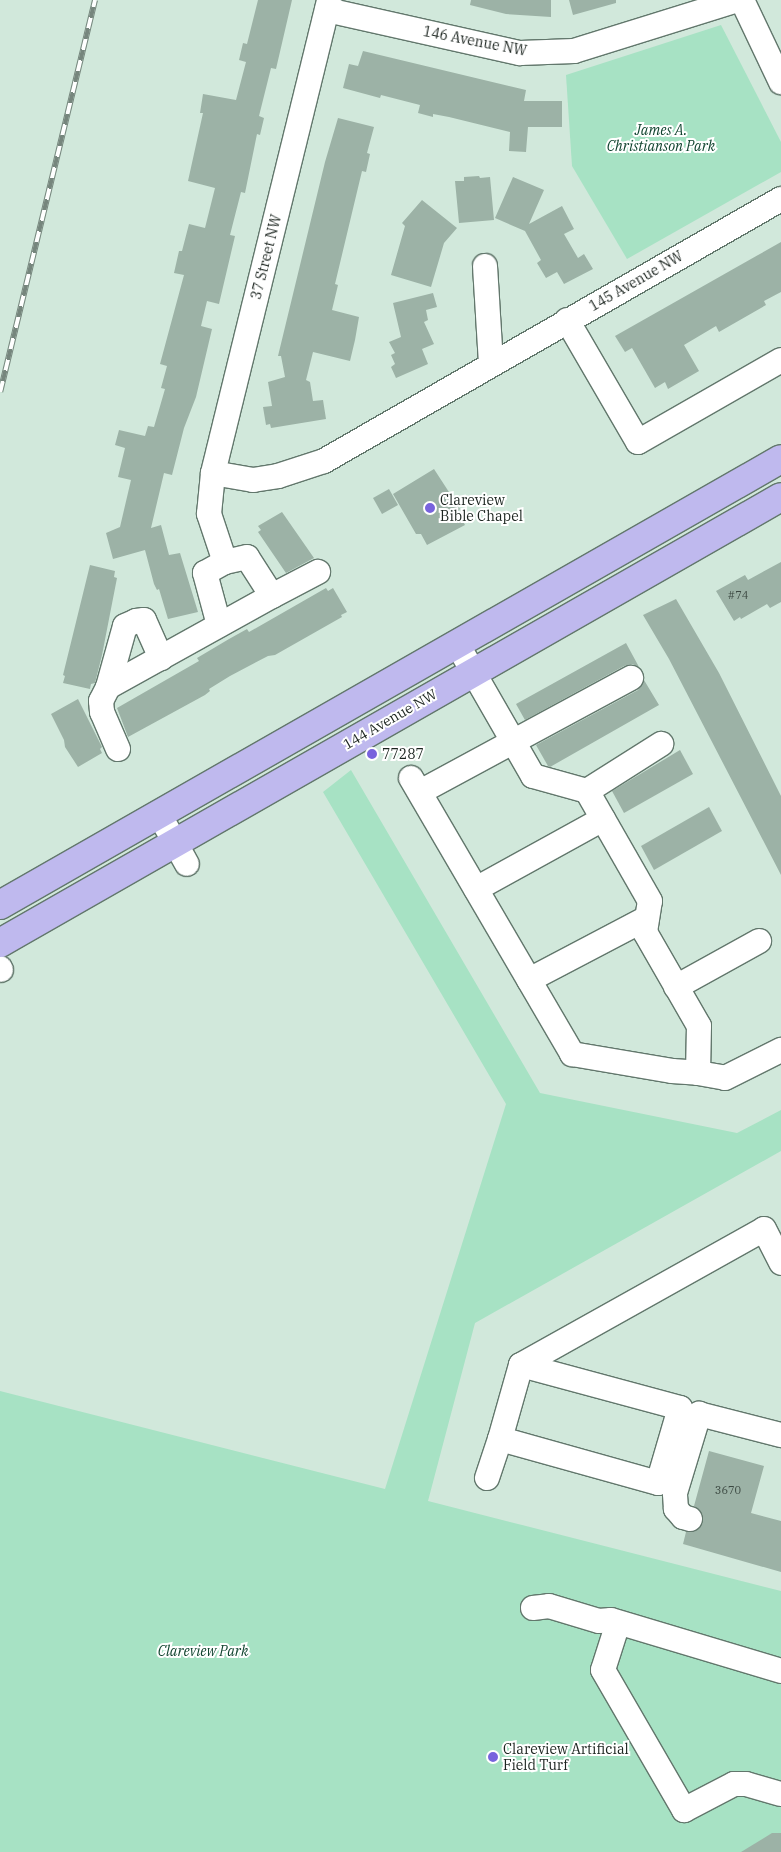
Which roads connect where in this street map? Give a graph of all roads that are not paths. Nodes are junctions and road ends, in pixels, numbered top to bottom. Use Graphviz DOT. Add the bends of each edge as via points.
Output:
graph roads {
  1 [pos="740,0"];
  2 [pos="328,5"];
  3 [pos="780,79"];
  4 [pos="781,199"];
  5 [pos="485,266"];
  6 [pos="567,320"];
  7 [pos="781,360"];
  8 [pos="491,364"];
  9 [pos="781,458"];
  10 [pos="213,473"];
  11 [pos="781,497"];
  12 [pos="225,562"];
  13 [pos="318,572"];
  14 [pos="272,596"];
  15 [pos="219,625"];
  16 [pos="457,644"];
  17 [pos="161,658"];
  18 [pos="472,673"];
  19 [pos="632,678"];
  20 [pos="108,687"];
  21 [pos="514,743"];
  22 [pos="661,744"];
  23 [pos="118,749"];
  24 [pos="587,791"];
  25 [pos="159,814"];
  26 [pos="603,819"];
  27 [pos="181,853"];
  28 [pos="476,889"];
  29 [pos="0,905"];
  30 [pos="647,918"];
  31 [pos="759,940"];
  32 [pos="0,960"];
  33 [pos="529,980"];
  34 [pos="676,987"];
  35 [pos="781,1050"];
  36 [pos="698,1073"];
  37 [pos="781,1263"];
  38 [pos="521,1365"];
  39 [pos="689,1411"];
  40 [pos="781,1435"];
  41 [pos="500,1439"];
  42 [pos="487,1478"];
  43 [pos="690,1519"];
  44 [pos="533,1608"];
  45 [pos="618,1623"];
  46 [pos="781,1671"];
  47 [pos="781,1794"];
  1 -- 2 [label="street, 146 Avenue NW" via="574,51 520,53"];
  1 -- 3 [label="street"];
  2 -- 10 [label="street, 37 Street NW"];
  4 -- 6 [label="street, 145 Avenue NW"];
  5 -- 8 [label="street"];
  6 -- 7 [label="street" via="638,442"];
  6 -- 8 [label="street, 145 Avenue NW"];
  8 -- 10 [label="street, 145 Avenue NW" via="324,461 278,476 253,480"];
  9 -- 16 [label="main road"];
  10 -- 12 [label="street, 37 Street NW" via="209,514"];
  11 -- 18 [label="main road, 144 Avenue NW"];
  12 -- 14 [label="street" via="247,557"];
  12 -- 15 [label="street" via="204,573"];
  13 -- 14 [label="street"];
  14 -- 15 [label="street"];
  15 -- 17 [label="street"];
  16 -- 18 [label="street"];
  16 -- 25 [label="main road"];
  17 -- 20 [label="street"];
  17 -- 20 [label="street" via="144,620 125,626"];
  18 -- 21 [label="street"];
  18 -- 27 [label="main road, 144 Avenue NW"];
  19 -- 21 [label="street"];
  20 -- 23 [label="street" via="101,701 102,712"];
  21 -- 24 [label="street" via="533,776"];
  21 -- 28 [label="street" via="416,785"];
  22 -- 24 [label="street"];
  24 -- 26 [label="street"];
  25 -- 27 [label="street"];
  25 -- 29 [label="main road"];
  26 -- 28 [label="street"];
  26 -- 30 [label="street" via="650,901"];
  27 -- 32 [label="main road, 144 Avenue NW"];
  28 -- 33 [label="street"];
  30 -- 33 [label="street"];
  30 -- 34 [label="street" via="645,932"];
  31 -- 34 [label="street"];
  33 -- 36 [label="street" via="572,1054"];
  34 -- 36 [label="street" via="699,1026"];
  35 -- 36 [label="street" via="725,1078"];
  37 -- 38 [label="street" via="764,1229"];
  38 -- 39 [label="street"];
  38 -- 41 [label="street"];
  39 -- 40 [label="street"];
  39 -- 41 [label="street" via="658,1483"];
  39 -- 43 [label="street" via="676,1509"];
  41 -- 42 [label="street"];
  44 -- 45 [label="street" via="549,1606 599,1621"];
  45 -- 46 [label="street"];
  45 -- 47 [label="street" via="603,1670 684,1810 734,1784"];
}
